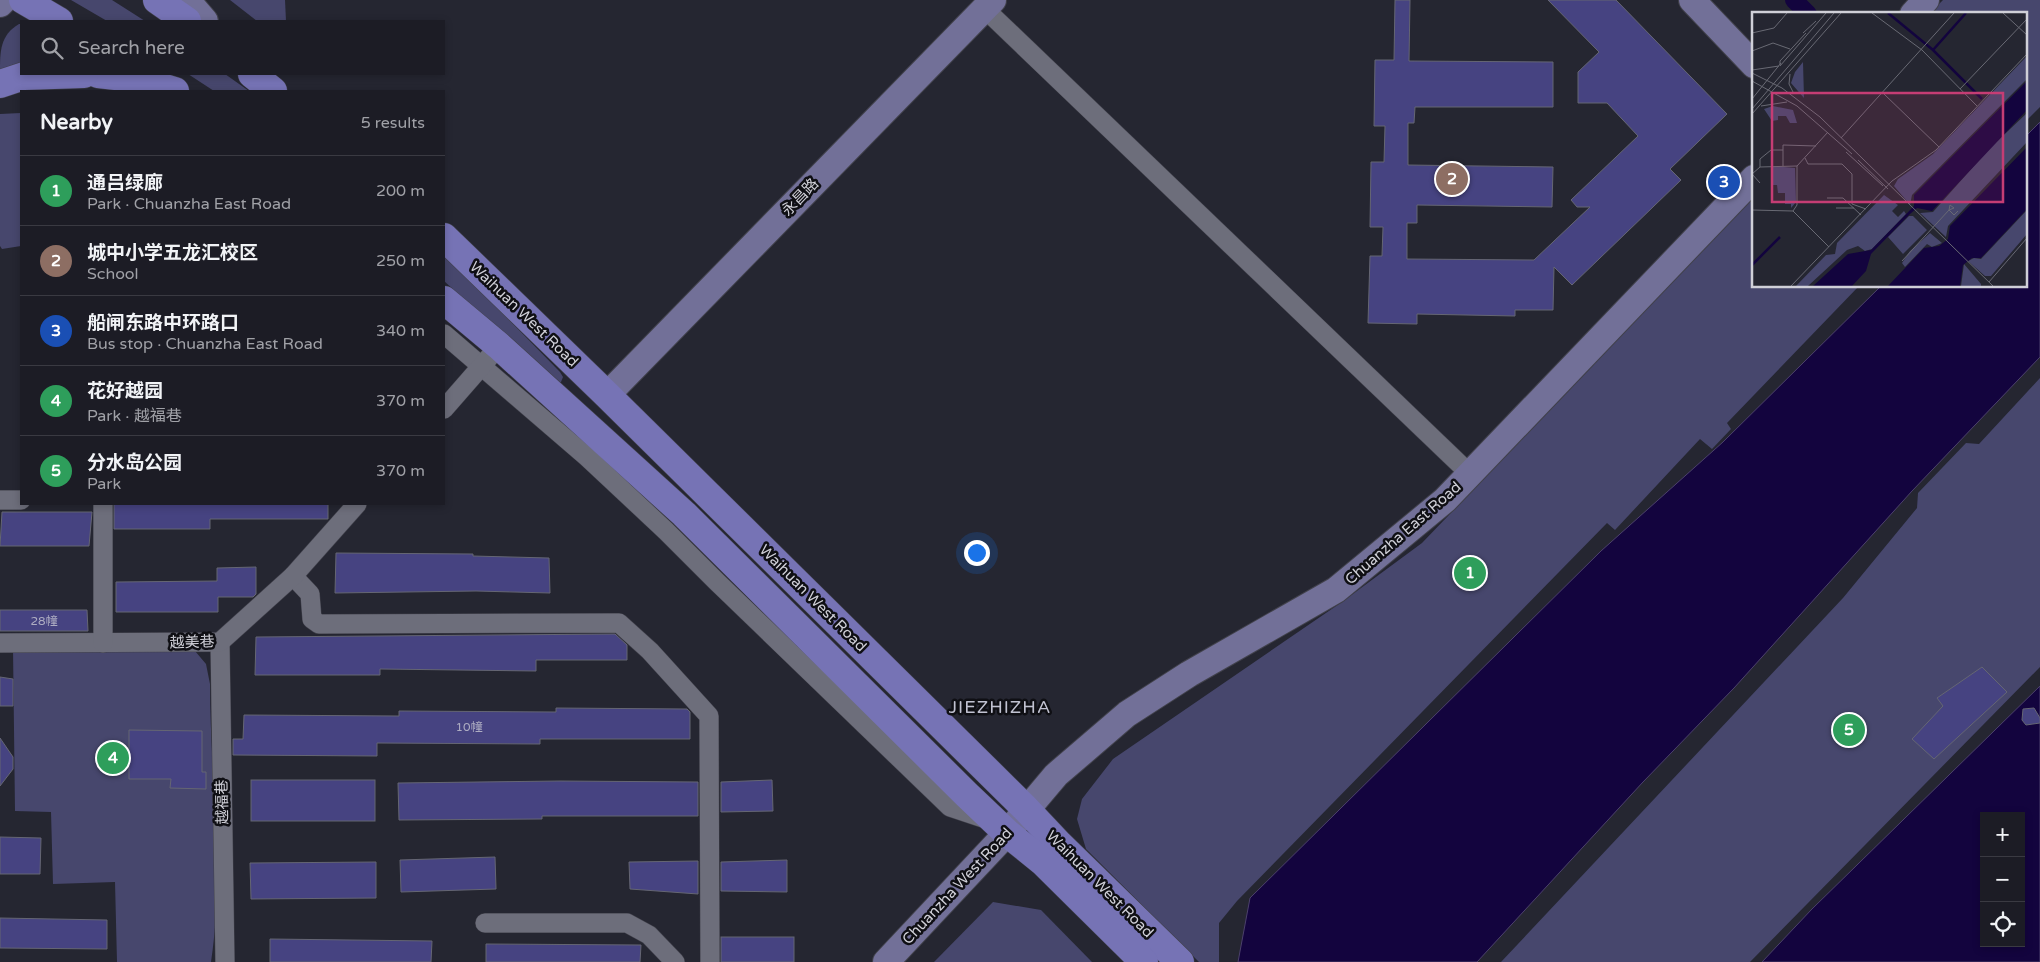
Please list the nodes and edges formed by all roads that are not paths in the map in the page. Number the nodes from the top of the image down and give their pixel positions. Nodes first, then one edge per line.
1 (4, 0) edge
2 (24, 0) edge
3 (156, 0) edge
4 (187, 0) edge
5 (1692, 0) edge
6 (1926, 0) edge
7 (0, 4) edge
8 (989, 4) edge
9 (1915, 12) edge
10 (57, 20) edge
11 (186, 20) edge
12 (204, 20) edge
13 (1752, 63) edge
14 (54, 75) edge
15 (106, 75) edge
16 (253, 75) edge
17 (139, 79) edge
18 (0, 84) edge
19 (173, 90) edge
20 (272, 90) edge
21 (1752, 180) edge
22 (445, 238) edge
23 (445, 301) edge
24 (445, 335) edge
25 (499, 346) junction
26 (481, 366) junction
27 (607, 394) junction
28 (445, 408) edge
29 (1470, 474) junction
30 (0, 500) edge
31 (20, 500) edge
32 (103, 505) edge
33 (356, 505) edge
34 (293, 576) junction
35 (220, 642) junction
36 (0, 643) edge
37 (103, 643) junction
38 (1026, 809) junction
39 (1003, 828) junction
40 (485, 923) dead end
41 (225, 962) edge
42 (675, 962) edge
43 (710, 962) edge
44 (886, 962) edge
45 (1144, 962) edge
46 (1180, 962) edge

1 - 7 street
2 - 10 main road
3 - 11 main road
4 - 12 street
5 - 13 street
6 - 9 street
8 - 27 street, 永昌路
8 - 29 street
14 - 18 main road
15 - 17 main road
16 - 20 main road
17 - 19 main road
21 - 29 street, Chuanzha East Road
22 - 27 main road, Waihuan West Road
23 - 25 main road, Waihuan West Road
24 - 26 street
25 - 26 street
25 - 39 main road, Waihuan West Road
26 - 28 street
26 - 39 street
27 - 38 main road, Waihuan West Road
29 - 38 street, Chuanzha East Road
30 - 31 street
32 - 37 street
33 - 34 street, 越美巷
34 - 35 street, 越美巷
34 - 43 street
35 - 37 street, 越美巷
35 - 41 street, 越福巷
36 - 37 street, 越美巷
38 - 39 street, Chuanzha West Road
38 - 46 main road, Waihuan West Road
39 - 44 street, Chuanzha West Road
39 - 45 main road, Waihuan West Road
40 - 42 street

